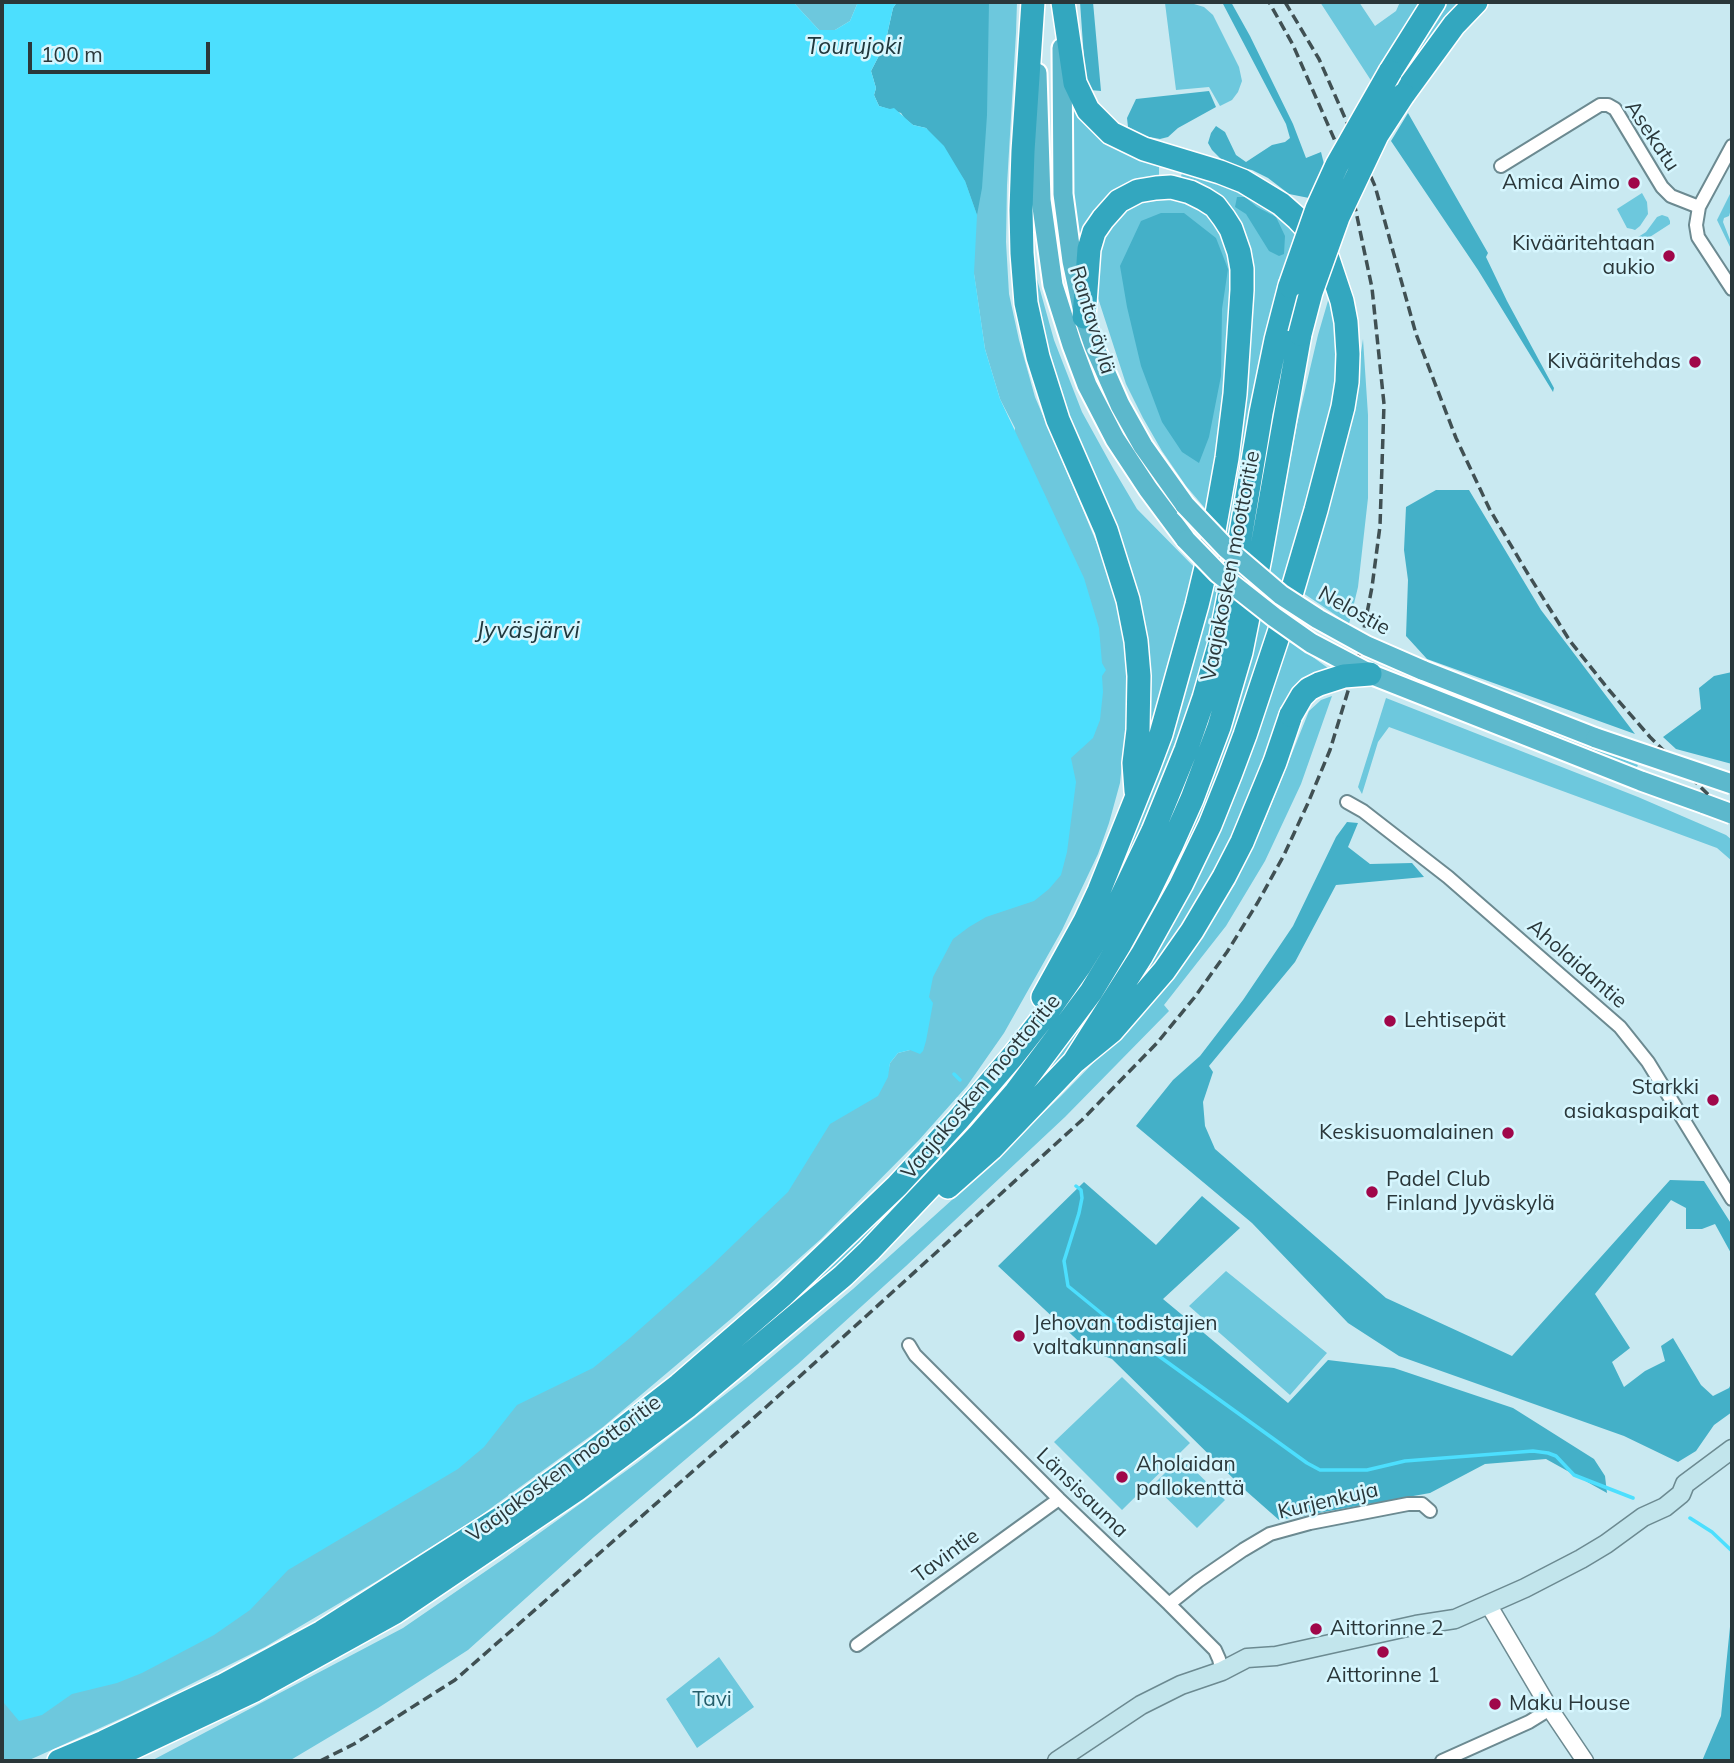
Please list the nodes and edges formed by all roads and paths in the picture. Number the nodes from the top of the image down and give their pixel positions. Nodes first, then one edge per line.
1 (1034, 2) edge
2 (1062, 2) edge
3 (1434, 2) edge
4 (1476, 2) edge
5 (1732, 146) edge
6 (1501, 166) dead end
7 (1699, 207) junction
8 (1732, 289) edge
9 (1084, 317) junction
10 (1370, 674) junction
11 (1732, 784) edge
12 (1137, 797) junction
13 (1347, 802) dead end
14 (1732, 814) edge
15 (1013, 1056) junction
16 (1074, 1062) junction
17 (1732, 1199) edge
18 (869, 1251) junction
19 (909, 1345) dead end
20 (1732, 1449) edge
21 (1059, 1499) junction
22 (1430, 1511) dead end
23 (1169, 1604) junction
24 (1488, 1604) junction
25 (857, 1645) dead end
26 (1222, 1671) junction
27 (1550, 1709) junction
28 (59, 1761) edge
29 (105, 1761) edge
30 (1057, 1761) edge
31 (1442, 1761) edge
32 (1586, 1761) edge

1 - 10 highway, Rantaväylä, bridge
1 - 12 highway
2 - 9 highway, Rantaväylä
2 - 16 highway
3 - 15 highway, Vaajakosken moottoritie, bridge
4 - 18 highway, Vaajakosken moottoritie, bridge
5 - 7 street
6 - 7 street, Asekatu
7 - 8 street
9 - 11 highway, Nelostie, bridge
9 - 12 highway
10 - 14 highway, bridge
10 - 16 highway, bridge
12 - 15 highway
13 - 17 street, Aholaidantie
15 - 28 highway, Vaajakosken moottoritie
16 - 18 highway
18 - 29 highway, Vaajakosken moottoritie
19 - 21 street, Länsisauma
20 - 24 main road
21 - 23 street, Länsisauma
21 - 25 street, Tavintie
22 - 23 street, Kurjenkuja
23 - 26 street, Länsisauma
24 - 26 main road
24 - 27 street
26 - 30 main road
27 - 31 street
27 - 32 street

